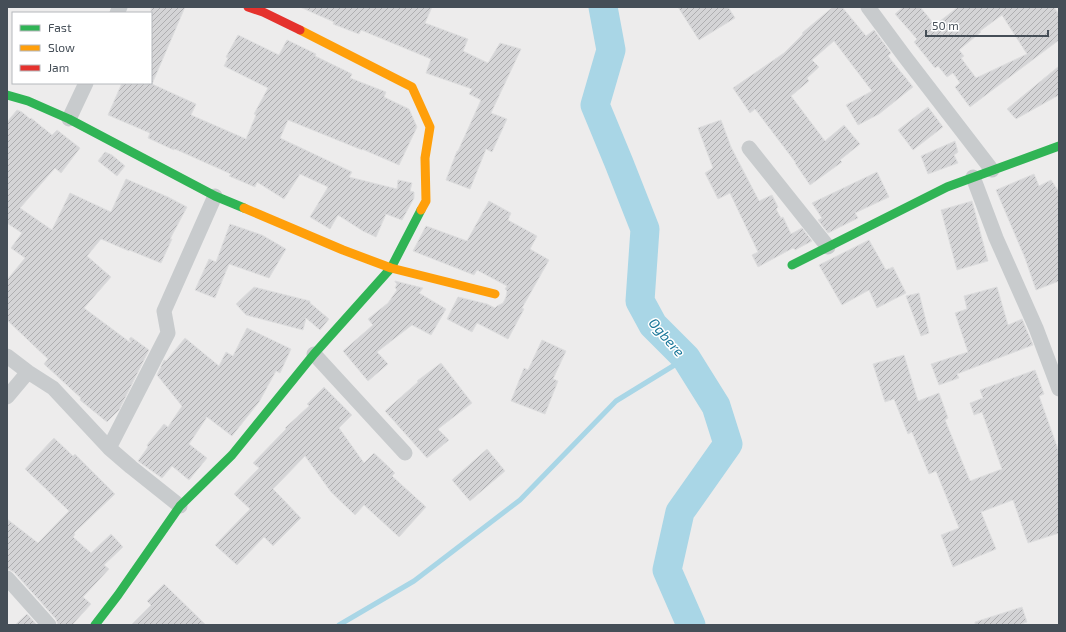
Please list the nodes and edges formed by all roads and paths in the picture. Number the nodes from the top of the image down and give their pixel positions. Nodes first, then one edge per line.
1 (248, 7) edge
2 (868, 7) edge
3 (264, 10) edge
4 (86, 84) edge
5 (8, 97) edge
6 (69, 119) junction
7 (1059, 146) edge
8 (749, 148) dead end
9 (992, 170) junction
10 (973, 177) junction
11 (215, 196) junction
12 (828, 247) junction
13 (792, 265) dead end
14 (391, 268) junction
15 (495, 294) dead end
16 (314, 354) junction
17 (7, 356) edge
18 (28, 372) junction
19 (1059, 389) edge
20 (7, 397) edge
21 (109, 448) junction
22 (405, 453) dead end
23 (180, 506) junction
24 (7, 578) edge
25 (49, 625) edge
26 (95, 625) edge

1 - 3 street
2 - 9 street
3 - 14 street
4 - 6 street
5 - 6 street
6 - 11 street
7 - 9 street
8 - 12 street
9 - 10 street
10 - 12 street
10 - 19 street
11 - 14 street
11 - 21 street
12 - 13 street
14 - 15 street
14 - 16 street
16 - 22 street
16 - 23 street
17 - 18 street
18 - 20 street
18 - 21 street
21 - 23 street
23 - 26 street
24 - 25 street

